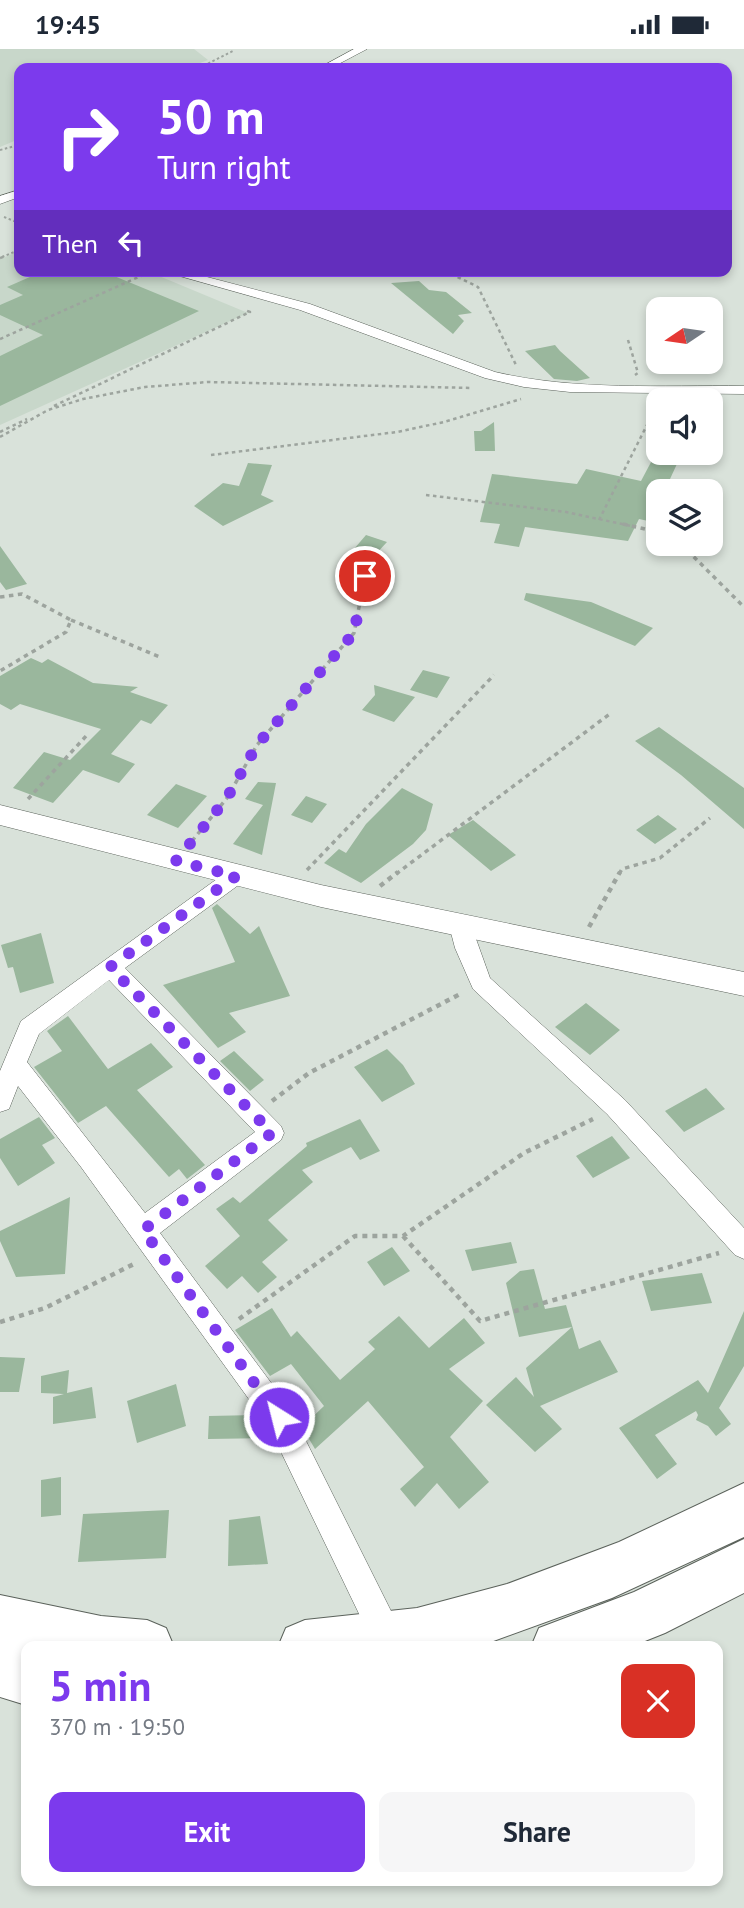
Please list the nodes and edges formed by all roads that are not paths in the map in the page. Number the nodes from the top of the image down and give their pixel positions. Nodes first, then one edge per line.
1 (362, 49) edge
2 (334, 63) edge
3 (177, 277) edge
4 (744, 390) edge
5 (5, 816) edge
6 (236, 876) junction
7 (460, 925) junction
8 (110, 967) junction
9 (744, 984) edge
10 (14, 1063) junction
11 (0, 1102) edge
12 (150, 1241) junction
13 (743, 1246) edge
14 (744, 1508) edge
15 (744, 1565) edge
16 (0, 1622) edge
17 (388, 1638) junction
18 (91, 1641) edge
19 (360, 1641) edge
20 (574, 1641) edge
21 (0, 1670) edge
22 (21, 1676) edge

1 - 2 street
3 - 4 street
5 - 6 street
6 - 7 street
6 - 8 street
7 - 9 street
7 - 13 street
8 - 10 street
8 - 12 street
10 - 11 street
10 - 12 street
12 - 17 street
14 - 17 highway
15 - 20 highway
16 - 18 highway
17 - 19 highway
21 - 22 highway

